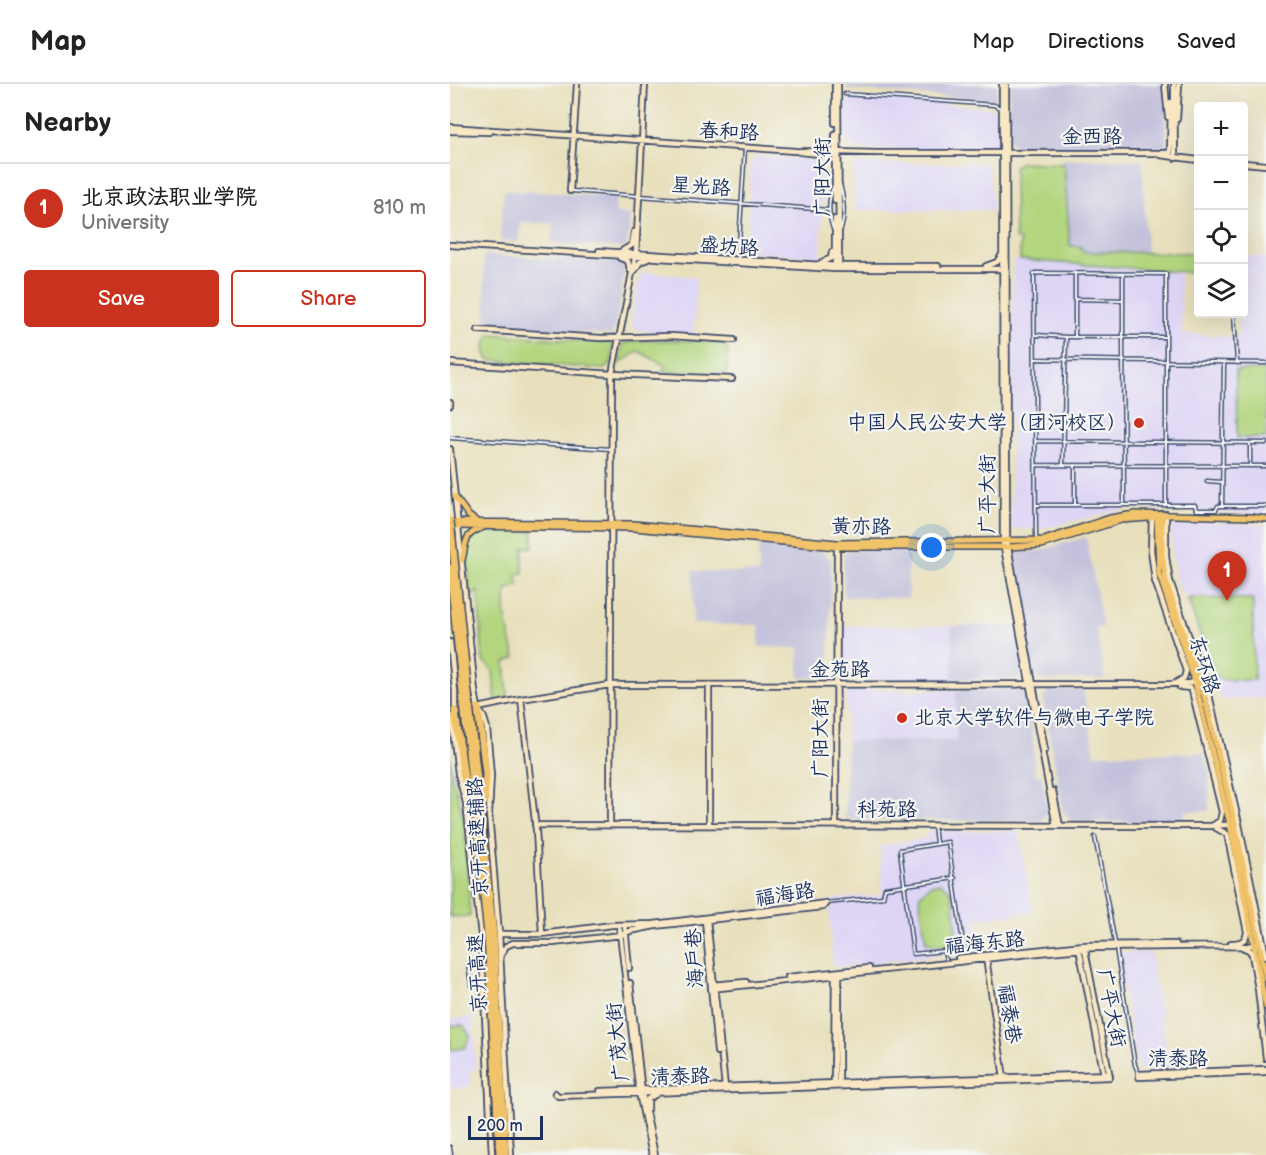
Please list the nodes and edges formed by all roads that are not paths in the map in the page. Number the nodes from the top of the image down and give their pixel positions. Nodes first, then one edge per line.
1 (577, 84) edge
2 (645, 84) edge
3 (837, 84) edge
4 (1004, 84) edge
5 (1165, 84) edge
6 (1173, 84) edge
7 (1179, 84) edge
8 (1173, 92) junction
9 (845, 94) dead end
10 (1002, 98) junction
11 (994, 105) junction
12 (1002, 110) junction
13 (1170, 126) junction
14 (450, 129) edge
15 (574, 137) junction
16 (1175, 137) junction
17 (641, 141) junction
18 (745, 148) junction
19 (837, 153) junction
20 (1004, 154) junction
21 (1172, 156) junction
22 (1194, 159) edge
23 (1248, 163) edge
24 (1266, 165) edge
25 (837, 180) junction
26 (570, 191) joint
27 (638, 196) junction
28 (742, 204) junction
29 (830, 210) junction
30 (637, 227) junction
31 (837, 234) junction
32 (637, 235) junction
33 (835, 242) junction
34 (450, 243) edge
35 (1003, 247) junction
36 (839, 248) junction
37 (615, 252) junction
38 (606, 255) junction
39 (635, 255) junction
40 (662, 255) junction
41 (654, 258) junction
42 (738, 261) junction
43 (817, 264) junction
44 (863, 266) junction
45 (986, 266) junction
46 (837, 267) junction
47 (1005, 267) junction
48 (977, 269) junction
49 (1075, 273) junction
50 (1123, 273) junction
51 (630, 280) junction
52 (1003, 286) junction
53 (1075, 299) junction
54 (1123, 300) junction
55 (1234, 318) edge
56 (478, 330) dead end
57 (1036, 335) junction
58 (1066, 337) junction
59 (1076, 337) junction
60 (1123, 337) junction
61 (1166, 337) junction
62 (618, 338) junction
63 (734, 340) dead end
64 (1036, 359) junction
65 (1064, 359) junction
66 (1124, 360) junction
67 (1166, 361) junction
68 (450, 363) edge
69 (1224, 363) junction
70 (1237, 363) junction
71 (1266, 363) edge
72 (612, 374) junction
73 (732, 379) dead end
74 (450, 438) edge
75 (1036, 441) junction
76 (1064, 442) junction
77 (1123, 442) junction
78 (1166, 442) junction
79 (1222, 442) junction
80 (1250, 442) junction
81 (1266, 443) edge
82 (611, 448) junction
83 (450, 449) edge
84 (1036, 465) junction
85 (1064, 465) junction
86 (1075, 465) junction
87 (1124, 466) junction
88 (1166, 466) junction
89 (1222, 466) junction
90 (1250, 466) junction
91 (1266, 466) edge
92 (1207, 481) dead end
93 (1222, 482) junction
94 (455, 497) junction
95 (1075, 504) junction
96 (1124, 504) junction
97 (1035, 505) junction
98 (1166, 505) junction
99 (1222, 506) junction
100 (1260, 506) junction
101 (1266, 506) edge
102 (450, 514) edge
103 (457, 514) junction
104 (1159, 515) junction
105 (1263, 519) edge
106 (478, 522) junction
107 (453, 523) edge
108 (612, 525) junction
109 (487, 526) junction
110 (460, 534) junction
111 (451, 536) edge
112 (1036, 540) junction
113 (1005, 544) junction
114 (837, 545) junction
115 (1157, 549) junction
116 (462, 560) junction
117 (1152, 565) junction
118 (450, 568) edge
119 (1167, 586) junction
120 (1175, 596) junction
121 (1163, 605) junction
122 (1173, 617) junction
123 (1176, 627) junction
124 (1188, 634) junction
125 (450, 642) edge
126 (1176, 644) junction
127 (1190, 652) junction
128 (1200, 681) junction
129 (1031, 684) junction
130 (1172, 684) junction
131 (709, 685) junction
132 (836, 685) junction
133 (610, 686) junction
134 (1192, 691) junction
135 (522, 699) junction
136 (1200, 701) junction
137 (478, 708) junction
138 (452, 711) edge
139 (1217, 730) junction
140 (1216, 743) junction
141 (1219, 757) junction
142 (1211, 769) junction
143 (1226, 771) junction
144 (1219, 780) junction
145 (1221, 788) junction
146 (1220, 801) junction
147 (479, 816) junction
148 (1235, 824) junction
149 (535, 825) junction
150 (610, 825) junction
151 (709, 825) junction
152 (836, 825) junction
153 (934, 825) junction
154 (1058, 826) junction
155 (1210, 826) junction
156 (1227, 834) junction
157 (1095, 837) dead end
158 (1234, 842) junction
159 (936, 844) junction
160 (955, 878) junction
161 (904, 885) junction
162 (1245, 899) junction
163 (826, 903) joint
164 (1244, 916) junction
165 (706, 920) junction
166 (622, 926) junction
167 (499, 934) junction
168 (542, 934) junction
169 (623, 934) junction
170 (1259, 943) junction
171 (1227, 945) junction
172 (1115, 946) junction
173 (1081, 947) junction
174 (1249, 950) junction
175 (944, 951) junction
176 (1266, 956) edge
177 (500, 957) junction
178 (986, 957) junction
179 (946, 959) junction
180 (468, 963) dead end
181 (1258, 964) junction
182 (837, 973) junction
183 (1266, 979) edge
184 (483, 984) junction
185 (713, 987) junction
186 (1266, 1009) edge
187 (1263, 1025) junction
188 (1266, 1060) edge
189 (638, 1070) junction
190 (1254, 1071) junction
191 (1266, 1073) edge
192 (1139, 1074) joint
193 (1107, 1076) junction
194 (1004, 1078) junction
195 (837, 1084) junction
196 (723, 1088) junction
197 (621, 1090) junction
198 (640, 1091) junction
199 (662, 1091) junction
200 (615, 1094) junction
201 (642, 1110) junction
202 (648, 1120) junction
203 (450, 1147) edge
204 (451, 1155) edge
205 (492, 1155) edge
206 (500, 1155) edge
207 (506, 1155) edge
208 (511, 1155) edge
209 (653, 1155) edge

1 - 15 street
2 - 17 street
3 - 19 street, 广阳大街
4 - 10 street, 广平大街
4 - 20 street, 广平大街
5 - 13 street
6 - 8 street
7 - 16 street
8 - 13 street
8 - 16 street
9 - 11 street
10 - 11 street
10 - 12 street, 广平大街
11 - 12 street
12 - 20 street, 广平大街
13 - 21 street
14 - 15 street, 春和路
15 - 17 street, 春和路
15 - 26 street
16 - 21 street
17 - 18 street, 春和路
17 - 27 street
18 - 19 street, 春和路
18 - 28 street
19 - 20 street, 春和路
19 - 25 street, 广阳大街
20 - 21 street, 金西路
20 - 35 street, 广平大街
20 - 47 street, 广平大街
21 - 22 street, 金西路
23 - 24 street
25 - 29 street
25 - 31 street, 广阳大街
26 - 27 street, 星光路
27 - 28 street, 星光路
27 - 30 street
28 - 29 street, 星光路
28 - 42 street
29 - 31 street
30 - 32 street
30 - 37 street
31 - 33 street, 广阳大街
31 - 36 street, 广阳大街
32 - 39 street
32 - 40 street
33 - 43 street
33 - 46 street, 广阳大街
34 - 37 street, 盛坊路
34 - 38 street, 盛坊路
35 - 45 street
35 - 47 street, 广平大街
36 - 44 street
36 - 46 street, 广阳大街
37 - 39 street, 盛坊路
38 - 39 street, 盛坊路
38 - 51 street
39 - 40 street, 盛坊路
39 - 41 street, 盛坊路
39 - 51 street
40 - 42 street, 盛坊路
41 - 42 street, 盛坊路
41 - 51 street
42 - 43 street, 盛坊路
42 - 46 street, 盛坊路
43 - 46 street, 盛坊路
44 - 45 street, 盛坊路
44 - 46 street, 盛坊路
45 - 47 street, 盛坊路
46 - 48 street, 盛坊路
47 - 48 street, 盛坊路
47 - 52 street, 广平大街
47 - 113 street, 广平大街
48 - 52 street
49 - 50 street
49 - 53 street
49 - 57 street
50 - 54 street
50 - 61 street
51 - 62 street
52 - 113 street, 广平大街
53 - 54 street
53 - 59 street
54 - 60 street
55 - 70 street
56 - 62 street
57 - 58 street
57 - 64 street
58 - 59 street
58 - 65 street
59 - 60 street
60 - 61 street
60 - 66 street
61 - 67 street
62 - 63 street
62 - 72 street
64 - 65 street
64 - 75 street
65 - 66 street
65 - 76 street
66 - 67 street
66 - 77 street
67 - 69 street
67 - 78 street
68 - 72 street
69 - 70 street
69 - 79 street
70 - 71 street
72 - 73 street
72 - 82 street
74 - 82 street
75 - 76 street
75 - 84 street
76 - 77 street
76 - 85 street
77 - 78 street
77 - 87 street
78 - 79 street
78 - 88 street
79 - 80 street
79 - 89 street
80 - 81 street
80 - 90 street
82 - 108 street
83 - 94 street, 京开高速辅路
84 - 85 street
84 - 97 street
85 - 86 street
86 - 87 street
86 - 95 street
87 - 88 street
87 - 96 street
88 - 89 street
88 - 98 street
89 - 90 street
89 - 93 street
90 - 91 street
92 - 93 street
93 - 99 street
94 - 103 street, 京开高速辅路
94 - 106 main road
95 - 96 street
95 - 97 street
96 - 98 street
97 - 112 street
98 - 99 street
99 - 100 street
100 - 101 street
100 - 105 street
102 - 103 street
103 - 107 street, 京开高速辅路
104 - 105 main road, 黄亦路
104 - 112 main road, 黄亦路
104 - 113 main road, 黄亦路
104 - 115 main road, 东环路
104 - 117 street
104 - 119 main road, 东环路
104 - 120 street
106 - 107 main road, 黄亦路
106 - 108 main road, 黄亦路
107 - 109 main road, 黄亦路
107 - 110 street, 京开高速辅路
107 - 111 highway, 京开高速, bridge
108 - 109 main road, 黄亦路
108 - 114 main road, 黄亦路
108 - 133 street
109 - 116 main road
110 - 111 street
110 - 116 street, 京开高速辅路
111 - 147 highway, 京开高速
112 - 113 main road, 黄亦路
113 - 114 main road, 黄亦路
113 - 129 street, 广平大街
114 - 132 street, 广阳大街
115 - 117 street
115 - 122 main road, 东环路
116 - 137 street, 京开高速辅路
117 - 121 street
118 - 147 highway, 京开高速
119 - 120 street
119 - 127 main road, 东环路
120 - 124 street
121 - 122 street
121 - 126 street
122 - 123 main road, 东环路
123 - 126 street
123 - 128 main road, 东环路
124 - 127 street
124 - 128 street
125 - 138 street, 京开高速辅路
126 - 130 street
127 - 128 main road, 东环路
128 - 130 street, 金苑路
128 - 136 main road, 东环路
128 - 139 street
128 - 140 main road, 东环路
129 - 130 street, 金苑路
129 - 132 street, 金苑路
129 - 154 street, 广平大街
130 - 134 street
131 - 132 street, 金苑路
131 - 133 street, 金苑路
131 - 151 street
132 - 152 street, 广阳大街
133 - 135 street, 金苑路
133 - 150 street
134 - 136 street
134 - 142 street
135 - 137 street, 金苑路
135 - 149 street
136 - 144 main road, 东环路
137 - 147 highway
137 - 167 street, 京开高速辅路
138 - 147 highway
138 - 184 street, 京开高速辅路
139 - 140 street
139 - 143 street
140 - 141 main road, 东环路
141 - 143 street
141 - 148 main road, 东环路
142 - 144 street
142 - 146 street
143 - 148 street
144 - 145 main road, 东环路
145 - 146 street
145 - 148 main road, 东环路
146 - 155 street
147 - 206 highway, 京开高速
147 - 207 highway, 京开高速
148 - 155 street, 科苑路
148 - 158 main road
148 - 170 main road
149 - 150 street, 科苑路
149 - 168 street
150 - 151 street, 科苑路
151 - 152 street, 科苑路
152 - 153 street, 科苑路
153 - 154 street, 科苑路
153 - 159 street
154 - 155 street, 科苑路
155 - 156 street
156 - 158 street
156 - 164 street
157 - 172 street
158 - 162 main road
159 - 160 street
159 - 161 street
160 - 161 street
160 - 175 street
161 - 163 street
161 - 175 street
162 - 164 street
162 - 170 main road
163 - 165 street, 福海路
164 - 171 street
165 - 166 street, 福海路
165 - 169 street, 福海路
165 - 185 street, 海户巷
166 - 168 street, 福海路
166 - 169 street, 广茂大街
167 - 168 street, 福海路
167 - 177 street, 京开高速辅路
169 - 177 street, 福海路
169 - 189 street, 广茂大街
170 - 171 street, 福海东路
170 - 176 street
170 - 181 main road
170 - 183 main road
171 - 172 street, 福海东路
171 - 174 street
172 - 173 street, 福海东路
172 - 192 street
173 - 178 street, 福海东路
173 - 193 street, 广平大街
174 - 181 street
174 - 187 street
175 - 179 street
177 - 208 street, 京开高速辅路
178 - 179 street, 福海东路
178 - 182 street, 福海东路
178 - 194 street, 福泰巷
179 - 182 street, 福海东路
180 - 184 street
181 - 186 main road
182 - 185 street, 福海东路
182 - 195 street
184 - 205 street, 京开高速辅路
185 - 196 street, 海户巷
186 - 187 street
187 - 188 street
188 - 190 street
189 - 197 street
189 - 198 street, 广茂大街
189 - 199 street
190 - 191 street, 清泰路
190 - 192 street, 清泰路
193 - 194 street, 清泰路
193 - 195 street, 清泰路
194 - 195 street, 清泰路
195 - 196 street, 清泰路
196 - 199 street, 清泰路
197 - 198 street, 清泰路
197 - 200 street, 清泰路
198 - 199 street, 清泰路
198 - 200 street, 清泰路
198 - 201 street, 广茂大街
198 - 202 street, 广茂大街
199 - 202 street
200 - 201 street
201 - 209 street, 广茂大街
202 - 209 street, 广茂大街
203 - 204 street

